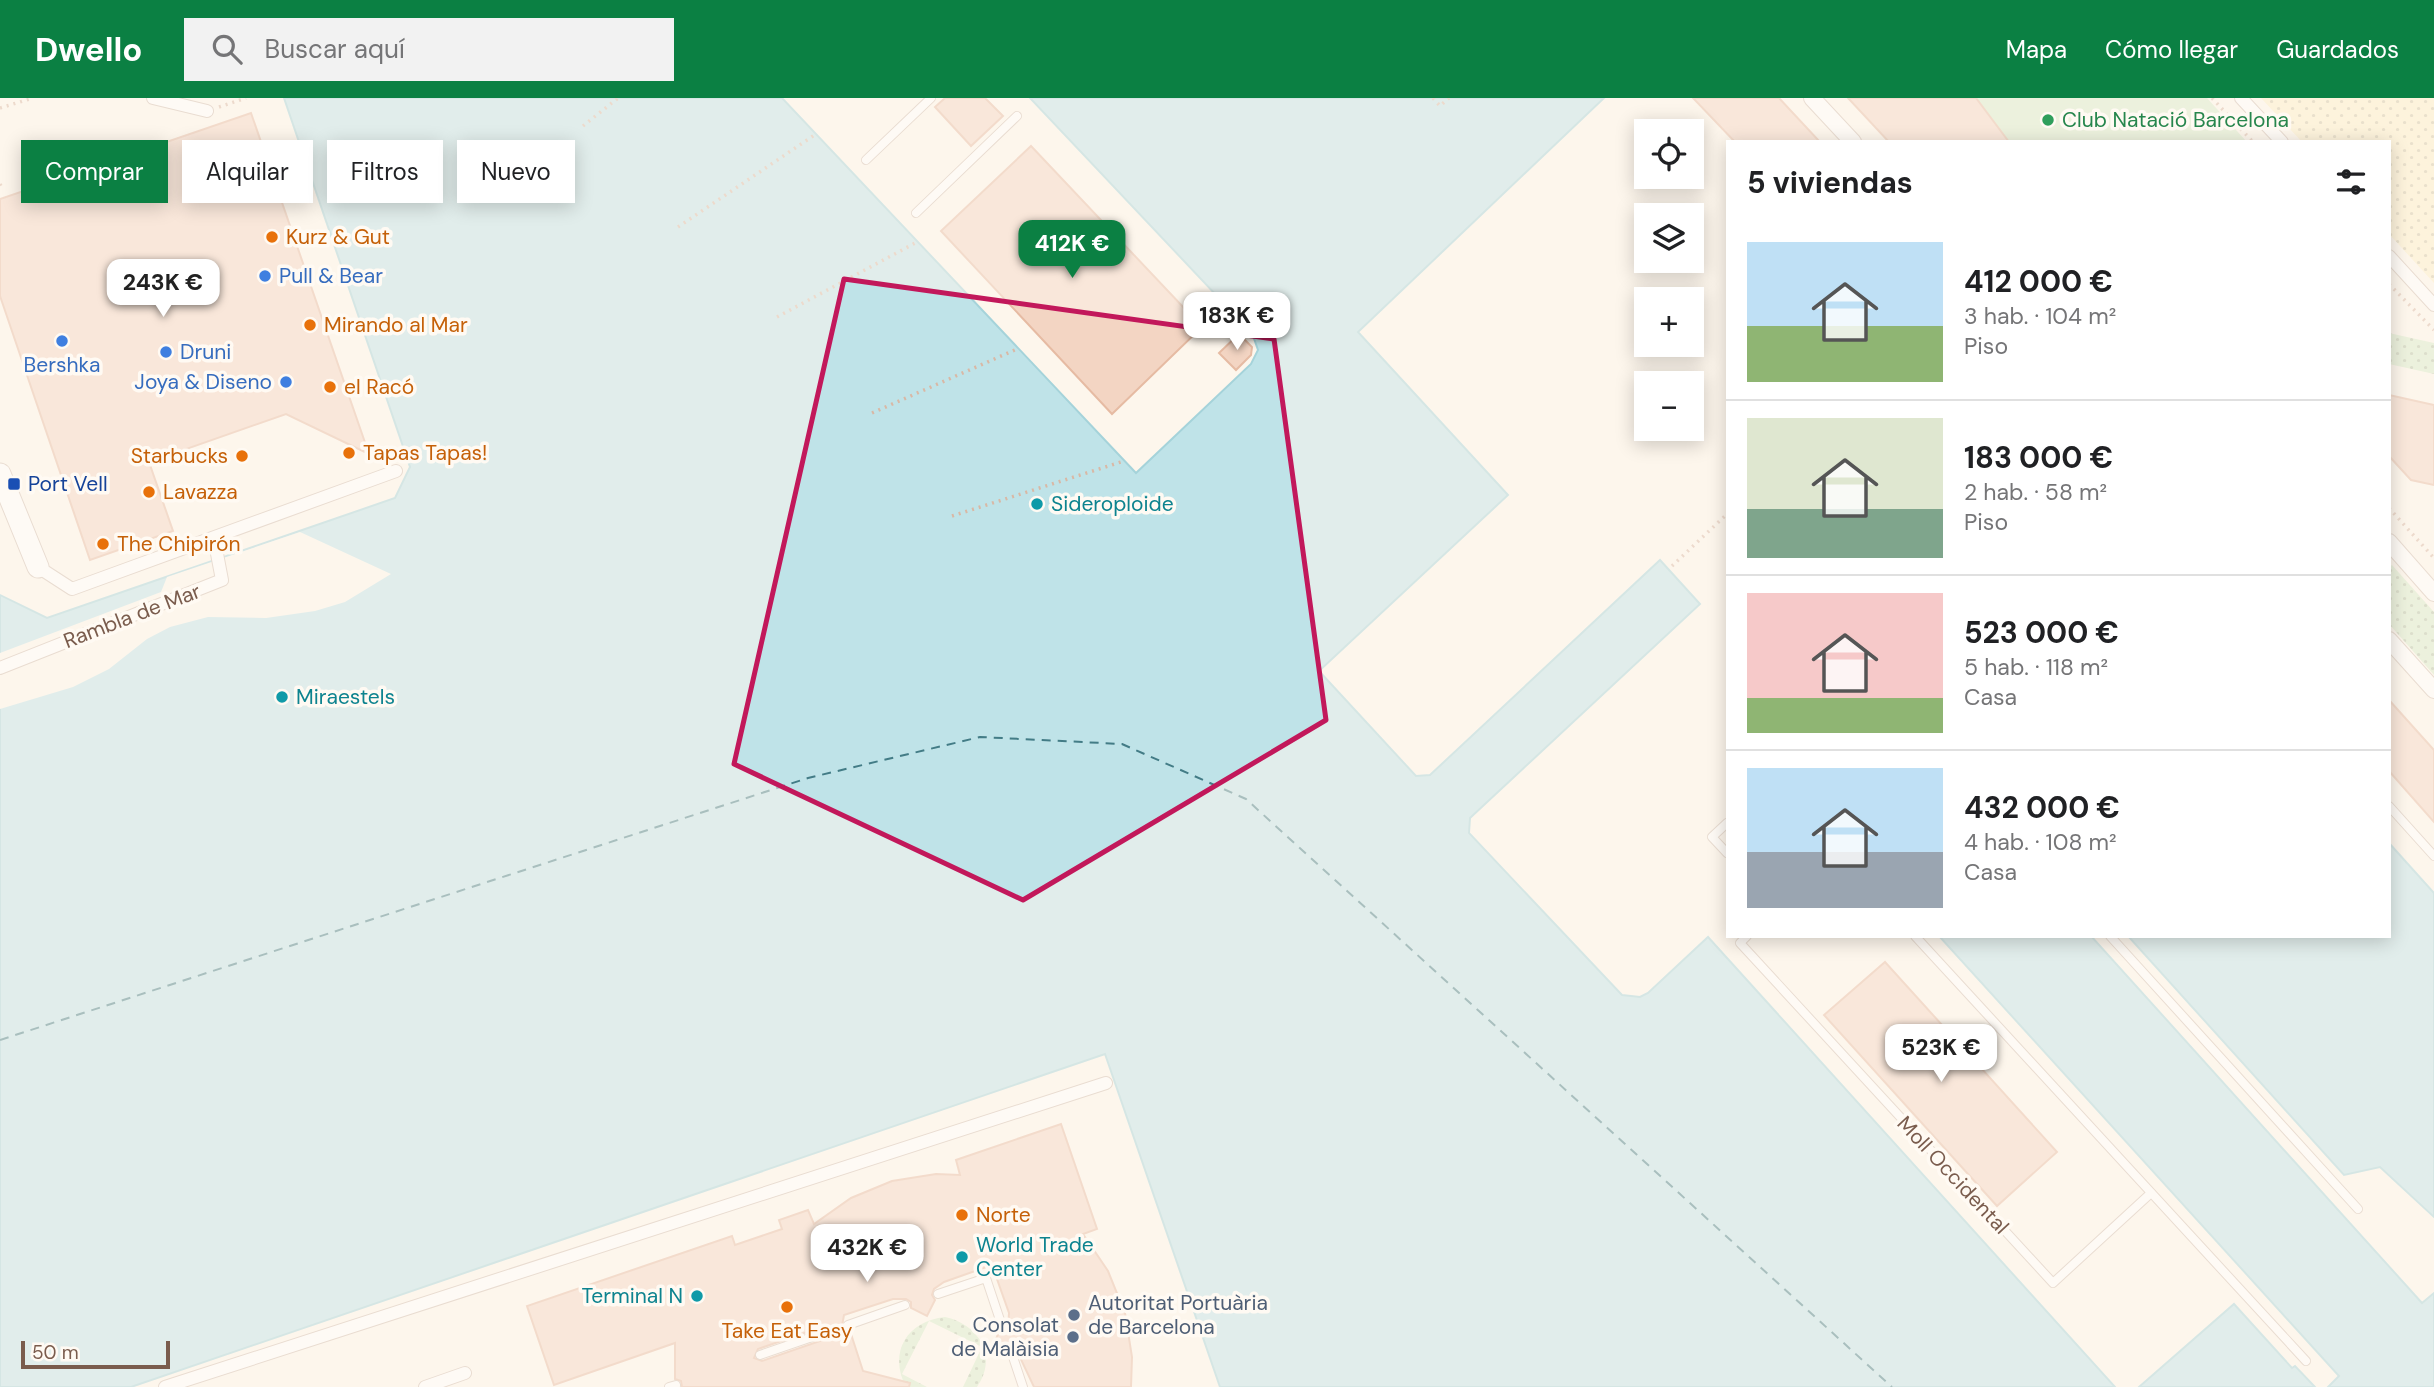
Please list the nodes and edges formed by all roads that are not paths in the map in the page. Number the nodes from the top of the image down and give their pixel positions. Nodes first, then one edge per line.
1 (153, 98) edge
2 (931, 98) edge
3 (1812, 98) edge
4 (2241, 98) edge
5 (207, 111) road end
6 (1017, 116) dead end
7 (1851, 140) edge
8 (2280, 140) edge
9 (866, 160) dead end
10 (916, 213) dead end
11 (2391, 258) edge
12 (2434, 305) edge
13 (396, 471) dead end
14 (0, 474) edge
15 (214, 538) junction
16 (2391, 544) edge
17 (37, 567) joint
18 (2434, 593) edge
19 (2391, 642) edge
20 (0, 668) edge
21 (2434, 690) edge
22 (2391, 808) edge
23 (1726, 824) edge
24 (1726, 852) edge
25 (2434, 856) edge
26 (1917, 938) edge
27 (2112, 938) edge
28 (1743, 939) edge
29 (1106, 1083) dead end
30 (2151, 1193) junction
31 (2358, 1209) dead end
32 (938, 1294) dead end
33 (905, 1305) dead end
34 (848, 1325) dead end
35 (1002, 1326) dead end
36 (818, 1335) dead end
37 (760, 1355) dead end
38 (1013, 1357) dead end
39 (2306, 1361) dead end
40 (464, 1373) dead end
41 (165, 1387) edge
42 (425, 1387) edge
43 (1023, 1387) edge

1 - 5 street
2 - 9 lane
3 - 7 street
4 - 8 street
6 - 10 lane
11 - 12 street
13 - 15 street
14 - 17 street
15 - 17 street
15 - 20 street, Rambla de Mar
16 - 18 street
19 - 21 street
22 - 25 lane
23 - 24 lane
26 - 30 lane
27 - 31 lane
28 - 30 lane, Moll Occidental
29 - 41 street
30 - 39 lane
32 - 35 lane
33 - 34 lane
36 - 37 lane
38 - 43 lane
40 - 42 street

